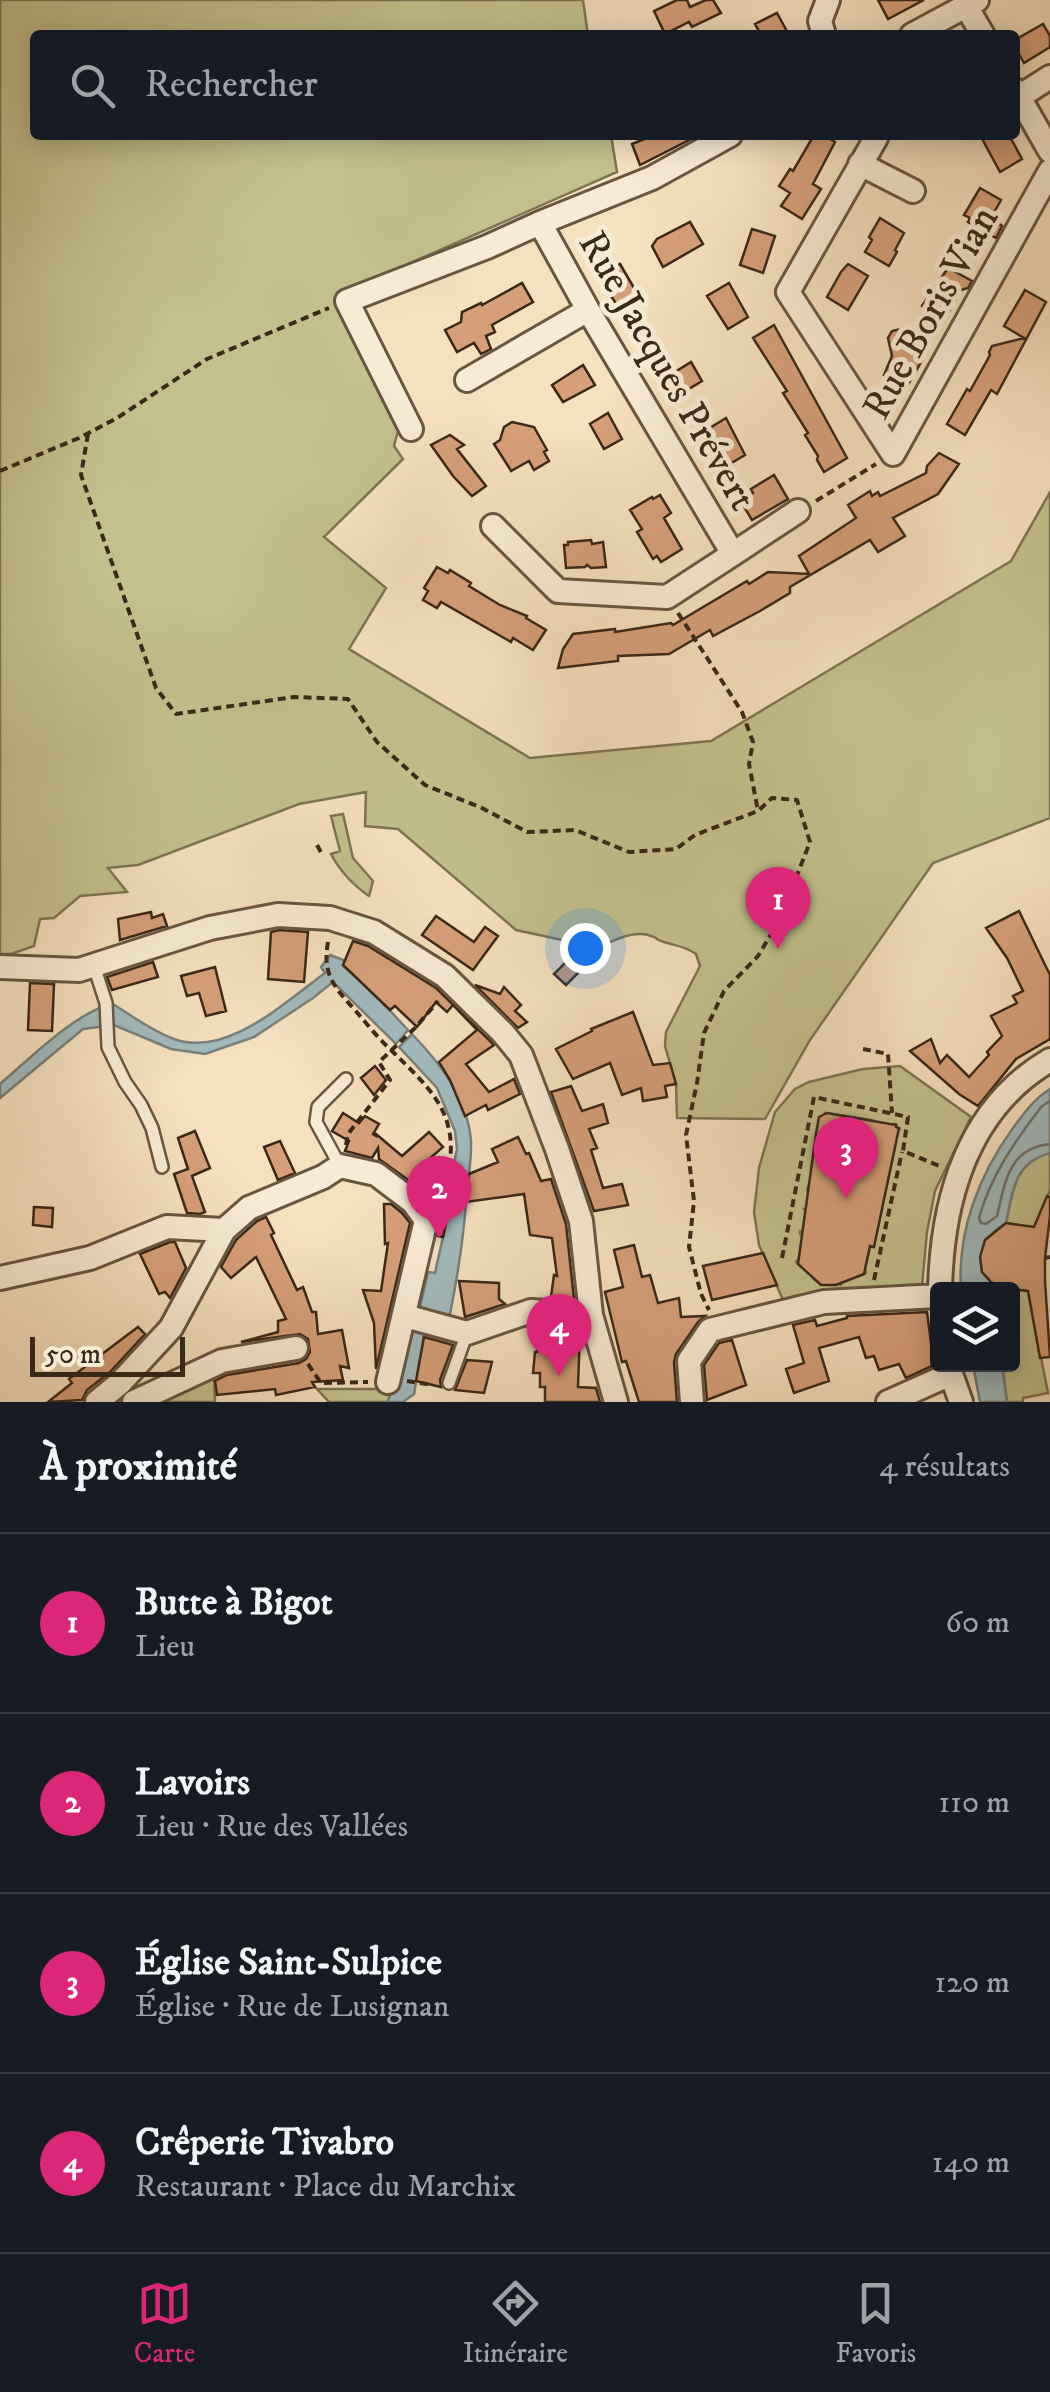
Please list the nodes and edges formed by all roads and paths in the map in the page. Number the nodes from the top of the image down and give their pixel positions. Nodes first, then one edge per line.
1 (828, 0) edge
2 (972, 3) edge
3 (823, 30) edge
4 (921, 30) edge
5 (981, 30) edge
6 (1050, 77) edge
7 (1020, 92) edge
8 (1020, 98) edge
9 (721, 140) edge
10 (875, 140) edge
11 (1050, 151) edge
12 (860, 164) junction
13 (1050, 172) edge
14 (913, 191) dead end
15 (540, 223) junction
16 (347, 301) junction
17 (588, 310) junction
18 (467, 380) dead end
19 (411, 429) dead end
20 (88, 434) junction
21 (893, 454) junction
22 (0, 470) edge
23 (798, 511) joint
24 (493, 526) dead end
25 (733, 554) junction
26 (666, 596) junction
27 (758, 811) junction
28 (317, 845) dead end
29 (323, 856) dead end
30 (324, 960) dead end
31 (94, 965) junction
32 (0, 967) edge
33 (451, 980) junction
34 (863, 1049) dead end
35 (390, 1050) junction
36 (1050, 1060) edge
37 (346, 1079) dead end
38 (892, 1114) junction
39 (903, 1151) junction
40 (162, 1166) dead end
41 (340, 1166) junction
42 (961, 1172) junction
43 (426, 1220) junction
44 (224, 1230) junction
45 (782, 1258) dead end
46 (0, 1278) edge
47 (940, 1282) edge
48 (930, 1294) edge
49 (874, 1299) junction
50 (591, 1309) junction
51 (409, 1317) junction
52 (718, 1328) junction
53 (460, 1331) junction
54 (296, 1348) joint
55 (944, 1372) edge
56 (951, 1372) edge
57 (393, 1380) junction
58 (450, 1383) dead end
59 (433, 1385) dead end
60 (96, 1402) edge
61 (134, 1402) edge
62 (616, 1402) edge
63 (692, 1402) edge
64 (888, 1402) edge
65 (961, 1402) edge

1 - 3 street
2 - 4 street
2 - 5 street
6 - 7 street
8 - 11 street
9 - 15 street
10 - 12 street, Rue Boris Vian
12 - 14 street, Rue Boris Vian
12 - 21 street, Rue Boris Vian
13 - 21 street, Rue Boris Vian
15 - 16 street
15 - 17 street, Rue Jacques Prévert
16 - 19 street
16 - 20 path
17 - 18 street
17 - 25 street, Rue Jacques Prévert
20 - 22 path
20 - 27 path
21 - 23 path
23 - 25 street, Rue Jacques Prévert
24 - 26 street
25 - 26 street, Rue Jacques Prévert
26 - 27 path
27 - 52 path
28 - 29 path
30 - 35 path
31 - 32 street
31 - 33 street
31 - 40 lane
33 - 35 path
33 - 50 street
34 - 38 path
35 - 41 path
35 - 43 path
36 - 42 street
37 - 41 lane
38 - 39 path
38 - 45 path
39 - 42 path
39 - 49 path
41 - 43 street
41 - 44 street
42 - 47 street
43 - 51 street
44 - 46 street
44 - 60 street
48 - 49 street
49 - 52 street
50 - 53 street
50 - 62 street
51 - 53 street
51 - 57 street
52 - 63 street
53 - 58 lane
54 - 57 path
54 - 61 street
55 - 64 street
56 - 65 street
57 - 59 path

